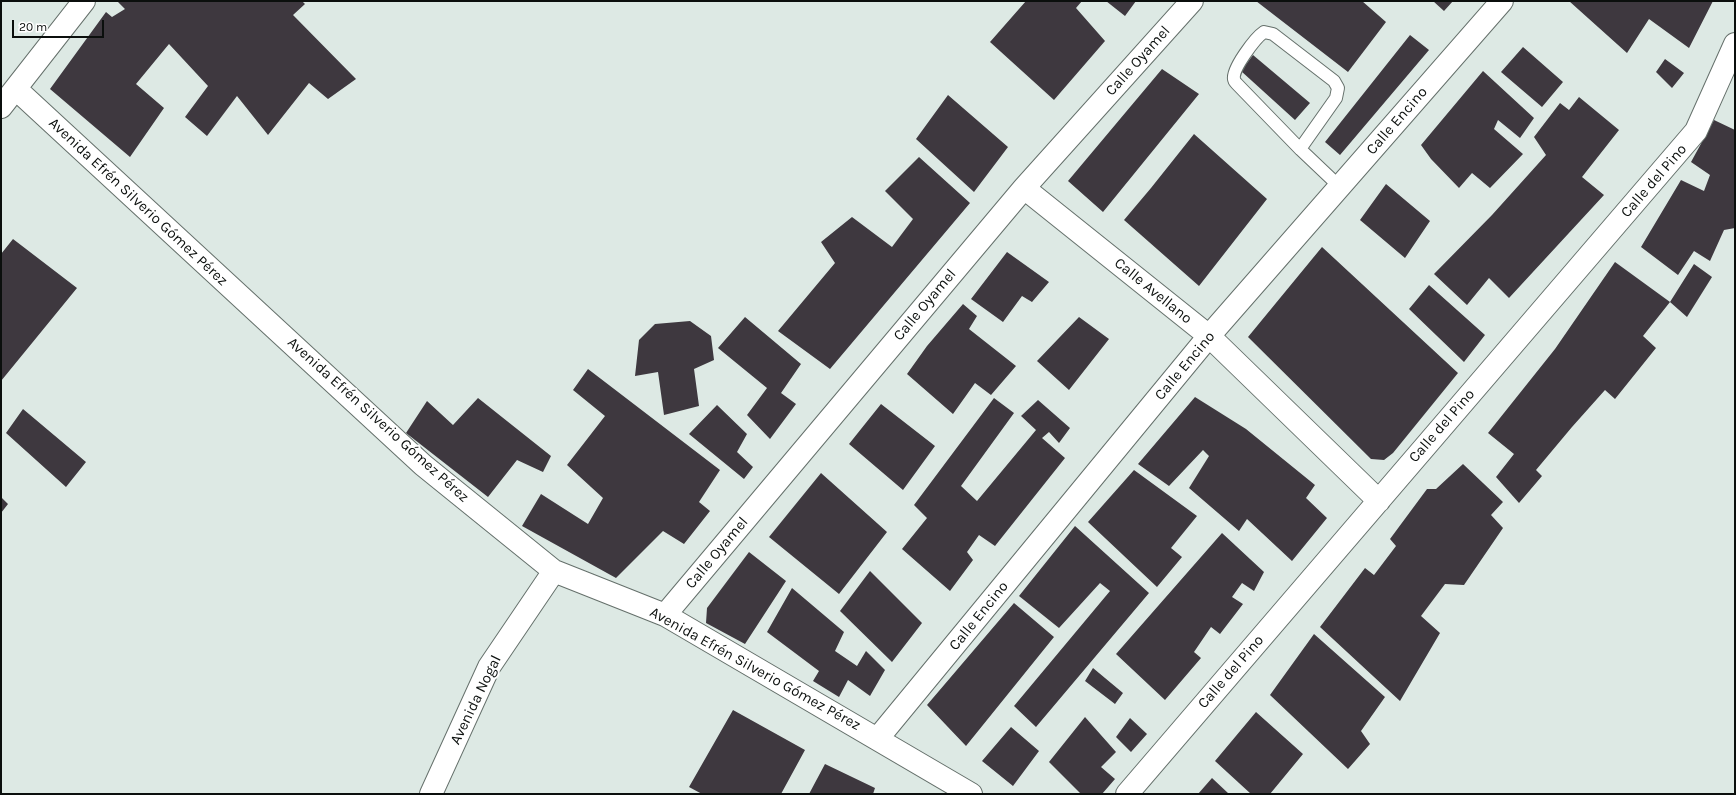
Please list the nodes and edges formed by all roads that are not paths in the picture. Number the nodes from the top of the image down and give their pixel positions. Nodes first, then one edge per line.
1 (84, 1) edge
2 (1192, 1) edge
3 (1502, 1) edge
4 (1735, 44) edge
5 (16, 90) junction
6 (1, 107) edge
7 (1300, 148) junction
8 (1340, 187) junction
9 (1024, 188) junction
10 (1209, 336) junction
11 (1379, 501) junction
12 (554, 570) junction
13 (665, 615) junction
14 (878, 738) junction
15 (431, 794) edge
16 (971, 794) edge
17 (1127, 794) edge

1 - 5 street
2 - 9 street, Calle Oyamel
3 - 8 street, Calle Encino
4 - 11 street, Calle del Pino
5 - 6 street
5 - 12 street, Avenida Efrén Silverio Gómez Pérez
7 - 7 lane
7 - 8 lane
8 - 10 street, Calle Encino
9 - 10 street, Calle Avellano
9 - 13 street, Calle Oyamel
10 - 11 street, Calle Avellano
10 - 14 street, Calle Encino
11 - 17 street, Calle del Pino
12 - 13 street, Avenida Efrén Silverio Gómez Pérez
12 - 15 street, Avenida Nogal
13 - 14 street, Avenida Efrén Silverio Gómez Pérez
14 - 16 street, Avenida Efrén Silverio Gómez Pérez

